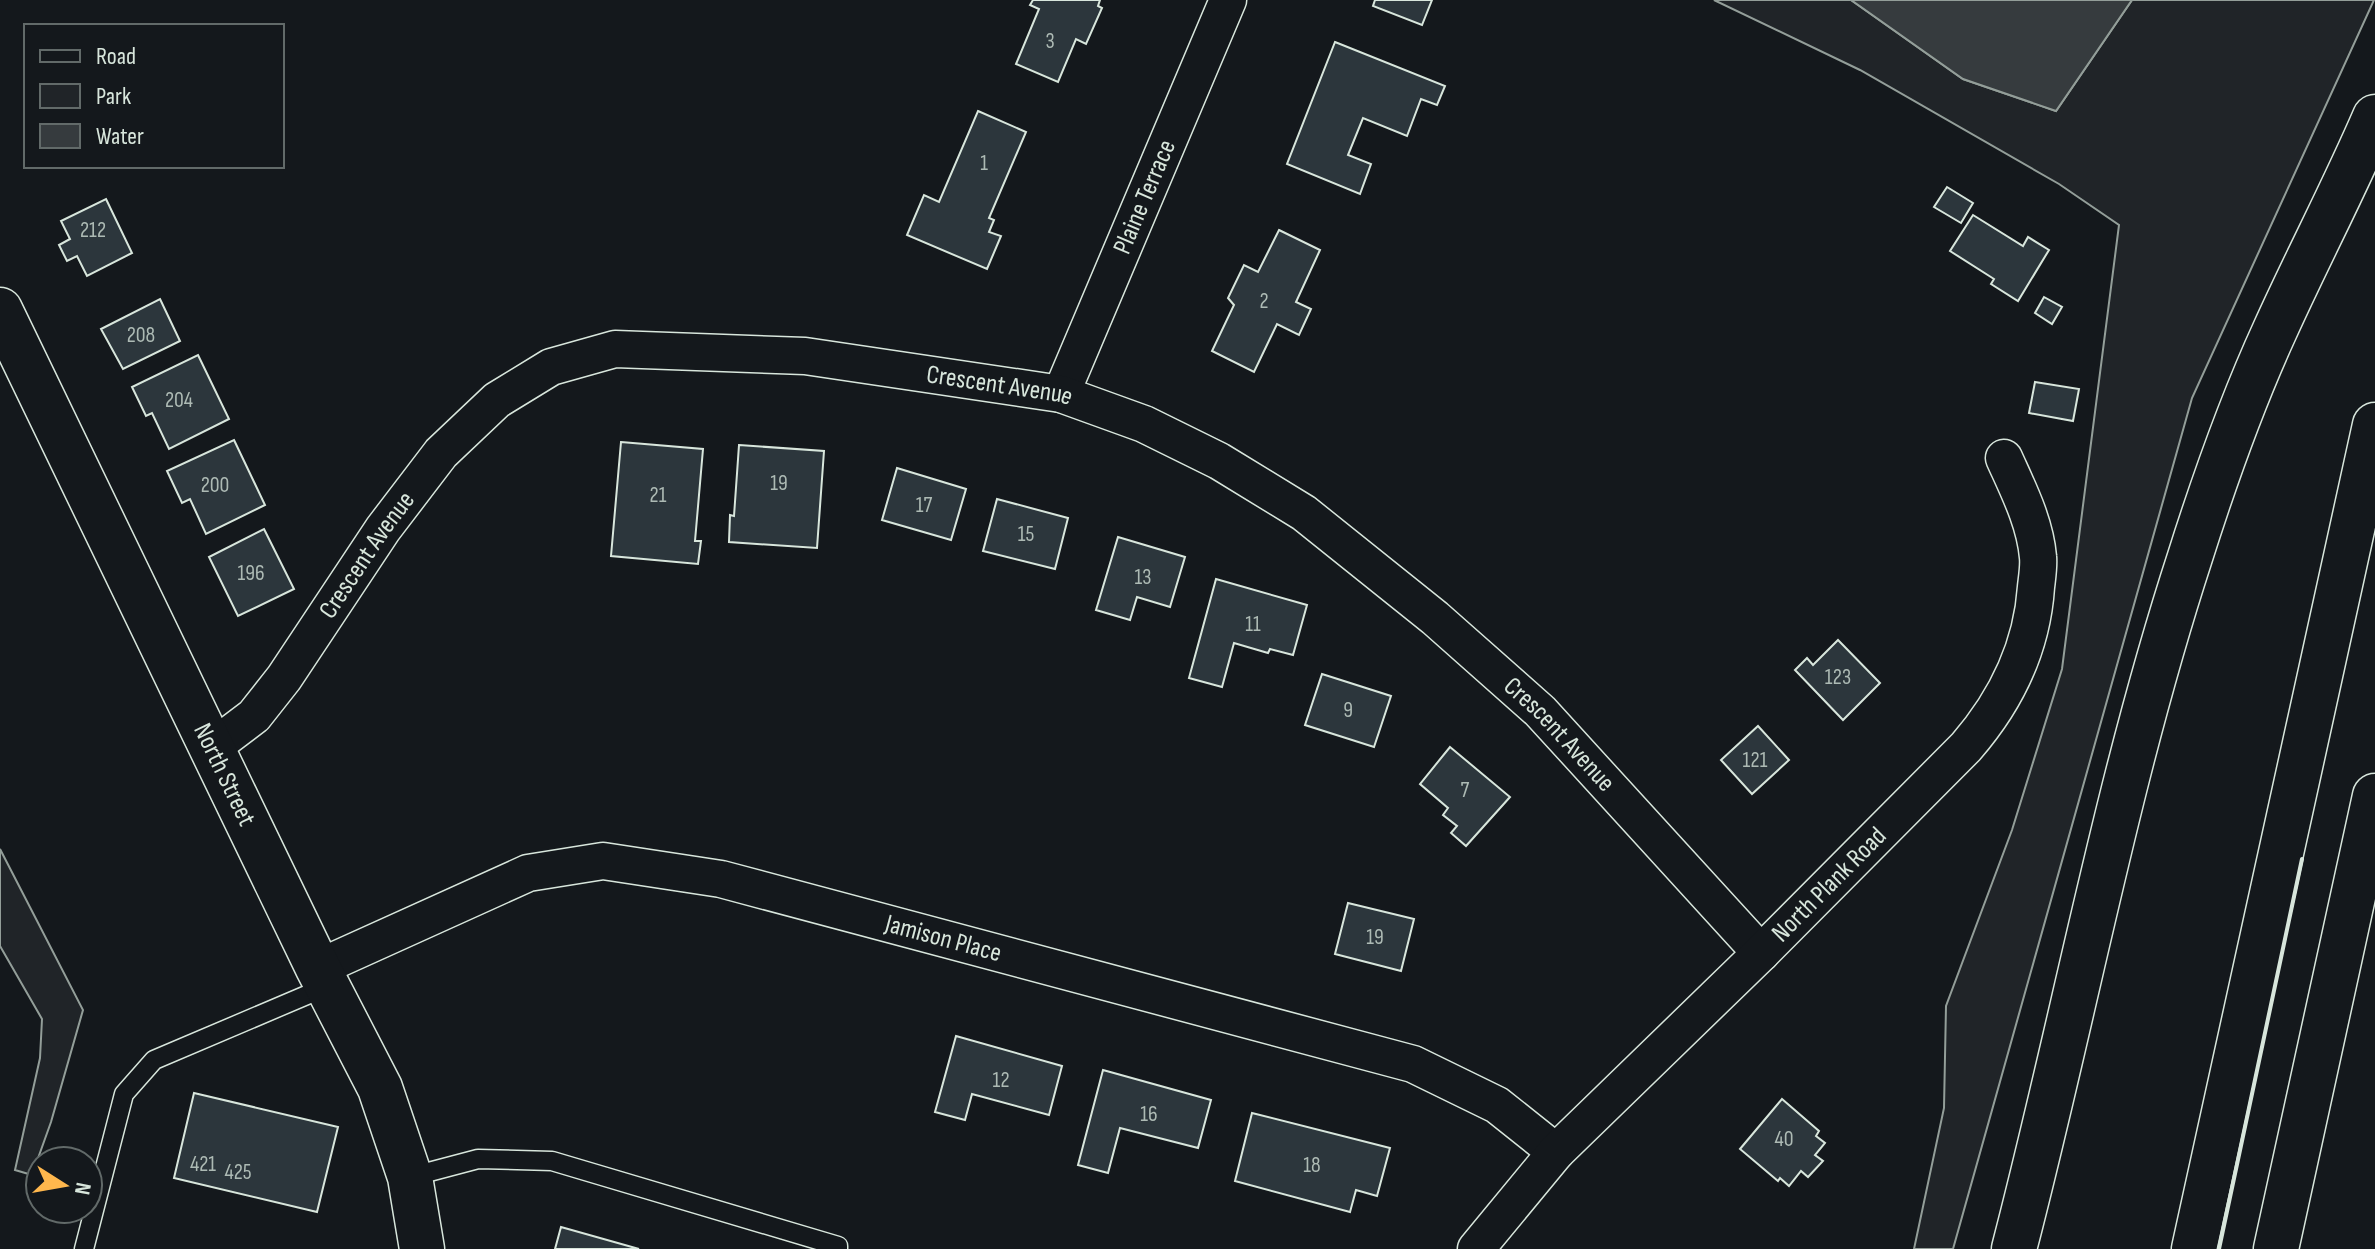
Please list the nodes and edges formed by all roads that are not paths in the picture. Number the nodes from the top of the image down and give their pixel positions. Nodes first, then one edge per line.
1 (1228, 0) edge
2 (2375, 117) edge
3 (0, 310) edge
4 (1061, 394) junction
5 (2375, 425) edge
6 (2004, 458) dead end
7 (213, 747) junction
8 (2375, 796) edge
9 (2375, 922) edge
10 (1761, 953) junction
11 (323, 977) junction
12 (1556, 1152) junction
13 (410, 1177) junction
14 (2277, 1244) edge
15 (838, 1247) edge
16 (84, 1249) edge
17 (422, 1249) edge
18 (1476, 1249) edge
19 (2014, 1249) edge
20 (2194, 1249) edge

1 - 4 street, Plaine Terrace
2 - 19 main road
3 - 7 main road, North Street
4 - 7 street, Crescent Avenue
4 - 10 street, Crescent Avenue
5 - 20 main road
6 - 10 street, North Plank Road
7 - 11 main road, North Street
8 - 14 main road
9 - 14 main road
10 - 12 street, North Plank Road
11 - 12 street, Jamison Place
11 - 13 main road, North Street
11 - 16 lane
12 - 18 street, North Plank Road
13 - 15 lane
13 - 17 main road, North Street

